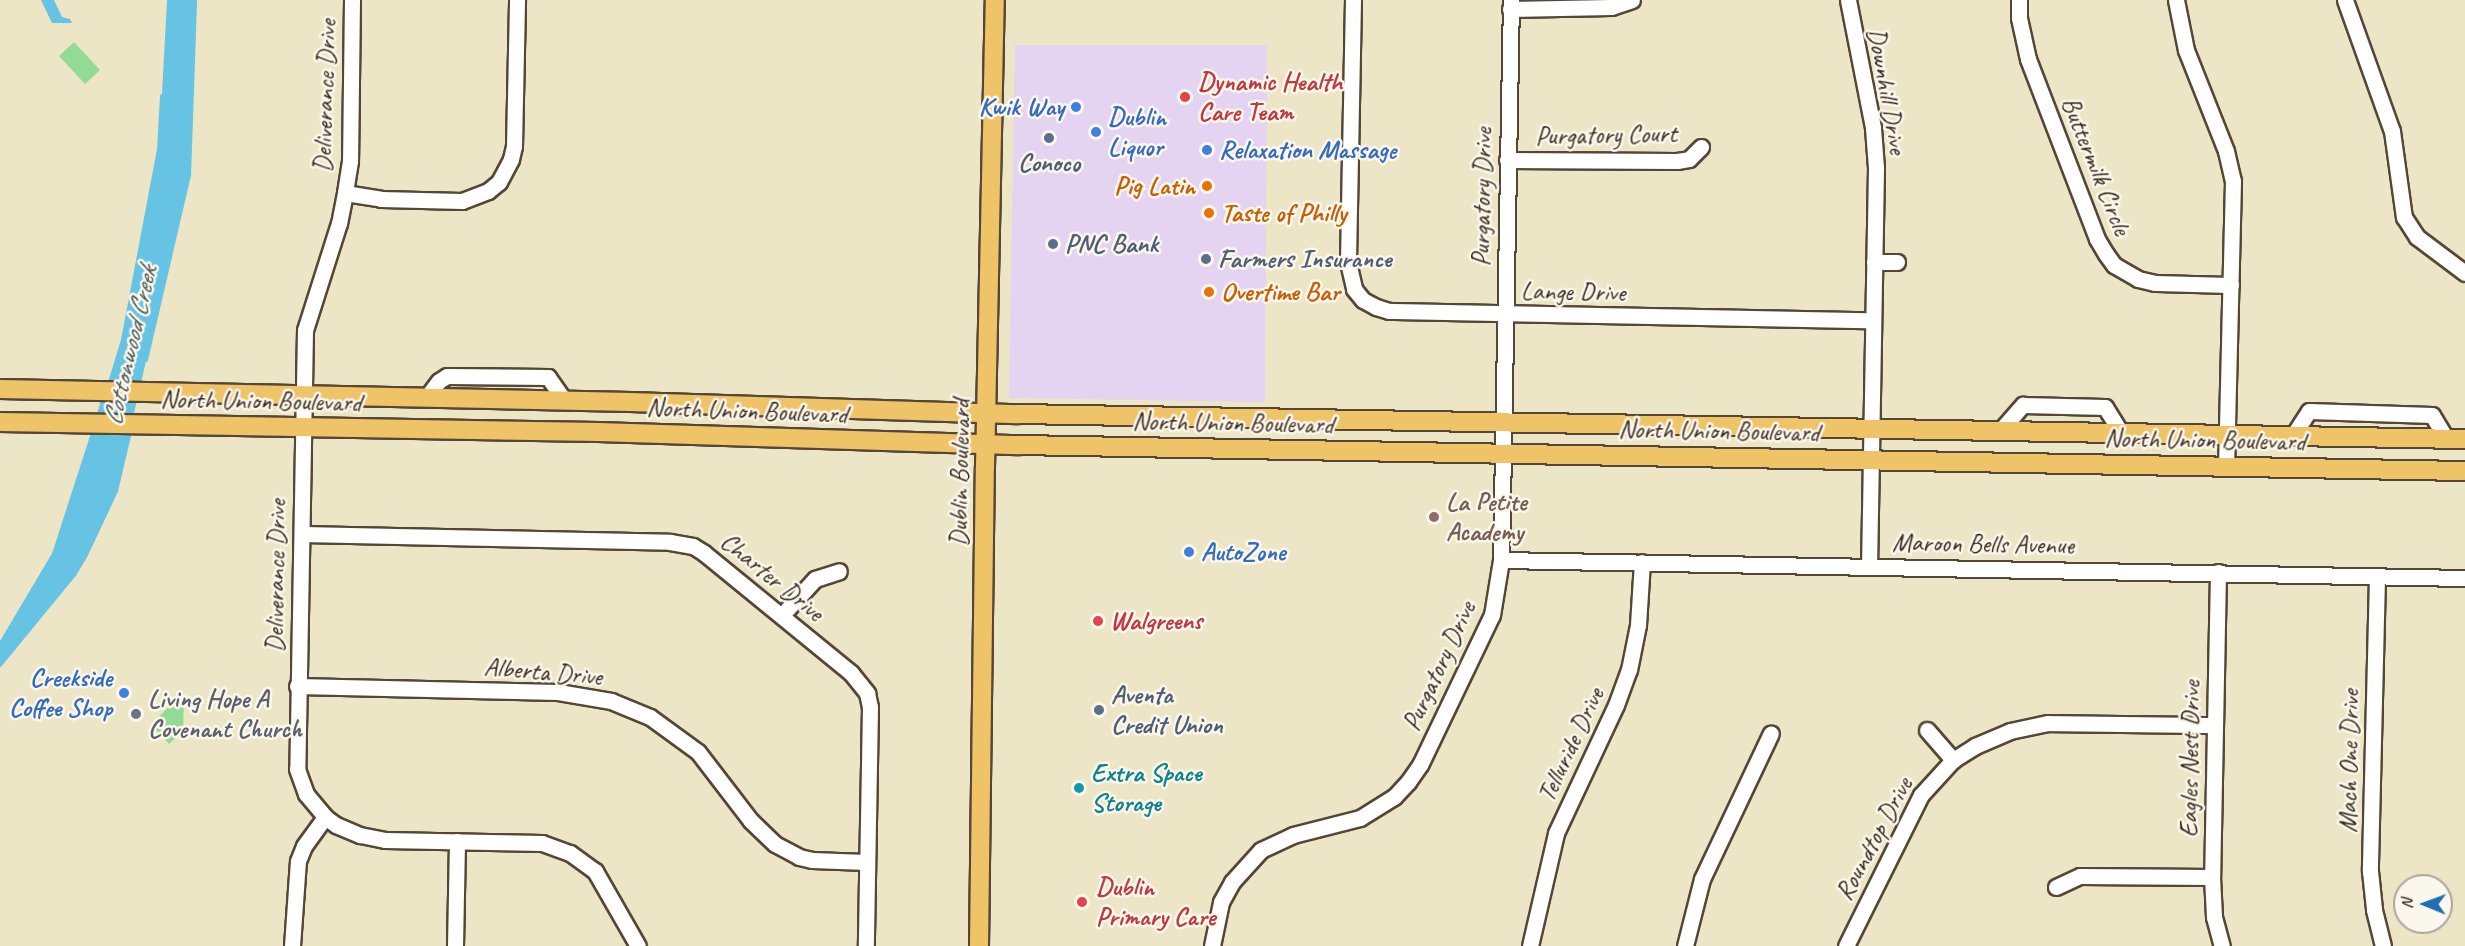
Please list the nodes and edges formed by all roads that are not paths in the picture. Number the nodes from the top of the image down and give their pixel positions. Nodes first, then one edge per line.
1 (352, 0) edge
2 (517, 0) edge
3 (995, 0) edge
4 (1353, 0) edge
5 (1632, 0) edge
6 (1848, 0) edge
7 (2019, 0) edge
8 (2176, 0) edge
9 (2345, 0) edge
10 (1510, 4) edge
11 (1701, 147) dead end
12 (1507, 160) junction
13 (345, 194) junction
14 (1874, 262) junction
15 (1897, 262) dead end
16 (2465, 273) edge
17 (2231, 285) junction
18 (1504, 315) junction
19 (1872, 321) junction
20 (0, 389) edge
21 (304, 397) junction
22 (986, 413) junction
23 (0, 422) edge
24 (1502, 422) junction
25 (303, 427) junction
26 (1871, 428) junction
27 (2000, 431) junction
28 (2122, 434) junction
29 (2226, 436) junction
30 (2292, 437) junction
31 (2446, 438) junction
32 (2465, 439) edge
33 (986, 444) junction
34 (1501, 454) junction
35 (1871, 459) junction
36 (2226, 466) junction
37 (2465, 471) edge
38 (302, 534) junction
39 (1501, 560) junction
40 (1642, 562) junction
41 (1869, 566) junction
42 (839, 571) dead end
43 (2218, 572) junction
44 (2377, 577) junction
45 (2465, 578) edge
46 (782, 615) junction
47 (297, 686) junction
48 (2215, 725) junction
49 (1927, 730) dead end
50 (1771, 733) dead end
51 (1953, 760) junction
52 (325, 817) junction
53 (457, 841) junction
54 (866, 862) junction
55 (2212, 877) junction
56 (2056, 887) dead end
57 (292, 946) edge
58 (455, 946) edge
59 (638, 946) edge
60 (866, 946) edge
61 (979, 946) edge
62 (1212, 946) edge
63 (1530, 946) edge
64 (1685, 946) edge
65 (1846, 946) edge
66 (2222, 946) edge
67 (2384, 946) edge

1 - 13 street, Deliverance Drive
2 - 13 street
3 - 22 main road, Dublin Boulevard
4 - 18 street, Lange Drive
5 - 10 street
6 - 14 street, Downhill Drive
7 - 17 street, Buttermilk Circle
8 - 17 street
9 - 16 street
10 - 12 street, Purgatory Drive
11 - 12 street, Purgatory Court
12 - 18 street, Purgatory Drive
13 - 21 street, Deliverance Drive
14 - 15 street
14 - 19 street, Downhill Drive
17 - 29 street
18 - 19 street, Lange Drive
18 - 24 street, Purgatory Drive
19 - 26 street, Downhill Drive
20 - 21 main road, North Union Boulevard
21 - 22 main road, North Union Boulevard
21 - 25 street, Deliverance Drive
22 - 24 main road, North Union Boulevard
22 - 33 main road, Dublin Boulevard
23 - 25 main road, North Union Boulevard
24 - 26 main road, North Union Boulevard
24 - 34 street, Purgatory Drive
25 - 33 main road, North Union Boulevard
25 - 38 street, Deliverance Drive
26 - 27 main road, North Union Boulevard
26 - 35 street, Downhill Drive
27 - 28 main road, North Union Boulevard
27 - 28 street, North Union Boulevard
28 - 29 main road, North Union Boulevard
29 - 30 main road, North Union Boulevard
29 - 36 street
30 - 31 main road, North Union Boulevard
30 - 31 street, North Union Boulevard
31 - 32 main road, North Union Boulevard
33 - 34 main road, North Union Boulevard
33 - 61 main road, Dublin Boulevard
34 - 35 main road, North Union Boulevard
34 - 39 street, Purgatory Drive
35 - 36 main road, North Union Boulevard
35 - 41 street, Downhill Drive
36 - 37 main road, North Union Boulevard
38 - 46 street, Charter Drive
38 - 47 street, Deliverance Drive
39 - 40 street, Maroon Bells Avenue
39 - 62 street, Purgatory Drive
40 - 41 street, Maroon Bells Avenue
40 - 63 street, Telluride Drive
41 - 43 street, Maroon Bells Avenue
42 - 46 street
43 - 44 street, Maroon Bells Avenue
43 - 48 street, Eagles Nest Drive
44 - 45 street, Maroon Bells Avenue
44 - 67 street, Mach One Drive
46 - 54 street, Charter Drive
47 - 52 street, Deliverance Drive
47 - 54 street, Alberta Drive
48 - 51 street, Roundtop Drive
48 - 55 street, Eagles Nest Drive
49 - 51 street
50 - 64 street
51 - 65 street, Roundtop Drive
52 - 53 street, Deliverance Drive
52 - 57 street
53 - 58 street
53 - 59 street, Deliverance Drive
54 - 60 street, Charter Drive
55 - 56 street
55 - 66 street, Eagles Nest Drive

